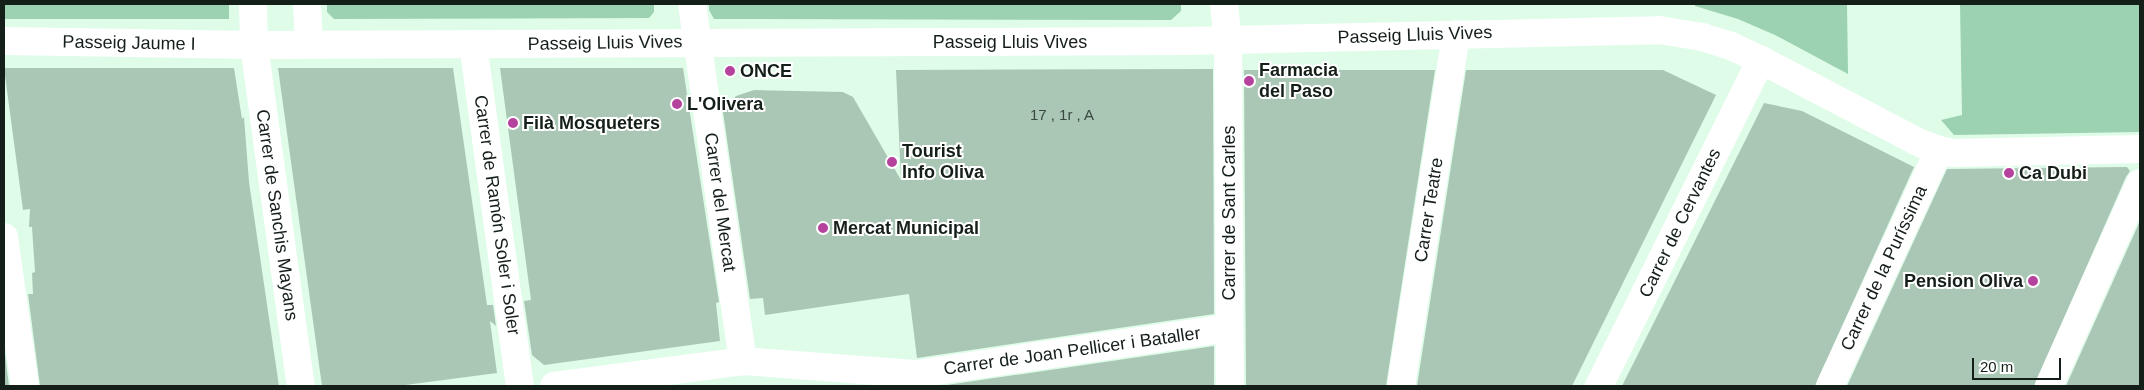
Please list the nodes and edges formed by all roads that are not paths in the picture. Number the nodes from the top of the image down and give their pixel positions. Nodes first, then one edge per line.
1 (253, 4) edge
2 (307, 4) edge
3 (692, 4) edge
4 (1212, 4) edge
5 (1224, 4) edge
6 (1456, 34) junction
7 (1221, 40) junction
8 (4, 41) edge
9 (696, 42) junction
10 (309, 43) junction
11 (473, 44) junction
12 (254, 45) junction
13 (1761, 60) junction
14 (2140, 149) edge
15 (1939, 150) junction
16 (2140, 183) edge
17 (4, 237) edge
18 (1229, 328) junction
19 (743, 361) junction
20 (25, 386) edge
21 (301, 386) edge
22 (520, 386) edge
23 (554, 386) edge
24 (1230, 386) edge
25 (1401, 386) edge
26 (1599, 386) edge
27 (1830, 386) edge
28 (2048, 386) edge

1 - 12 street, Carrer de Sanchis Mayans
2 - 10 street
3 - 9 street, Carrer del Mercat
4 - 7 street
5 - 7 street
6 - 7 street, Passeig Lluis Vives
6 - 13 street, Passeig Lluis Vives
6 - 25 street, Carrer Teatre
7 - 9 street, Passeig Lluis Vives
7 - 18 street, Carrer de Sant Carles
8 - 12 street, Passeig Jaume I
9 - 11 street, Passeig Lluis Vives
9 - 19 street, Carrer del Mercat
10 - 11 street, Passeig Lluis Vives
10 - 12 street, Passeig Lluis Vives
11 - 22 street, Carrer de Ramón Soler i Soler
12 - 21 street, Carrer de Sanchis Mayans
13 - 15 street, Passeig Lluis Vives
13 - 26 street, Carrer de Cervantes
14 - 15 street, Passeig Lluis Vives
15 - 27 street, Carrer de la Puríssima
16 - 28 street
17 - 20 street
18 - 19 street, Carrer de Joan Pellicer i Bataller
18 - 24 street, Carrer de Sant Carles
19 - 23 street, Carrer de Joan Pellicer i Bataller

